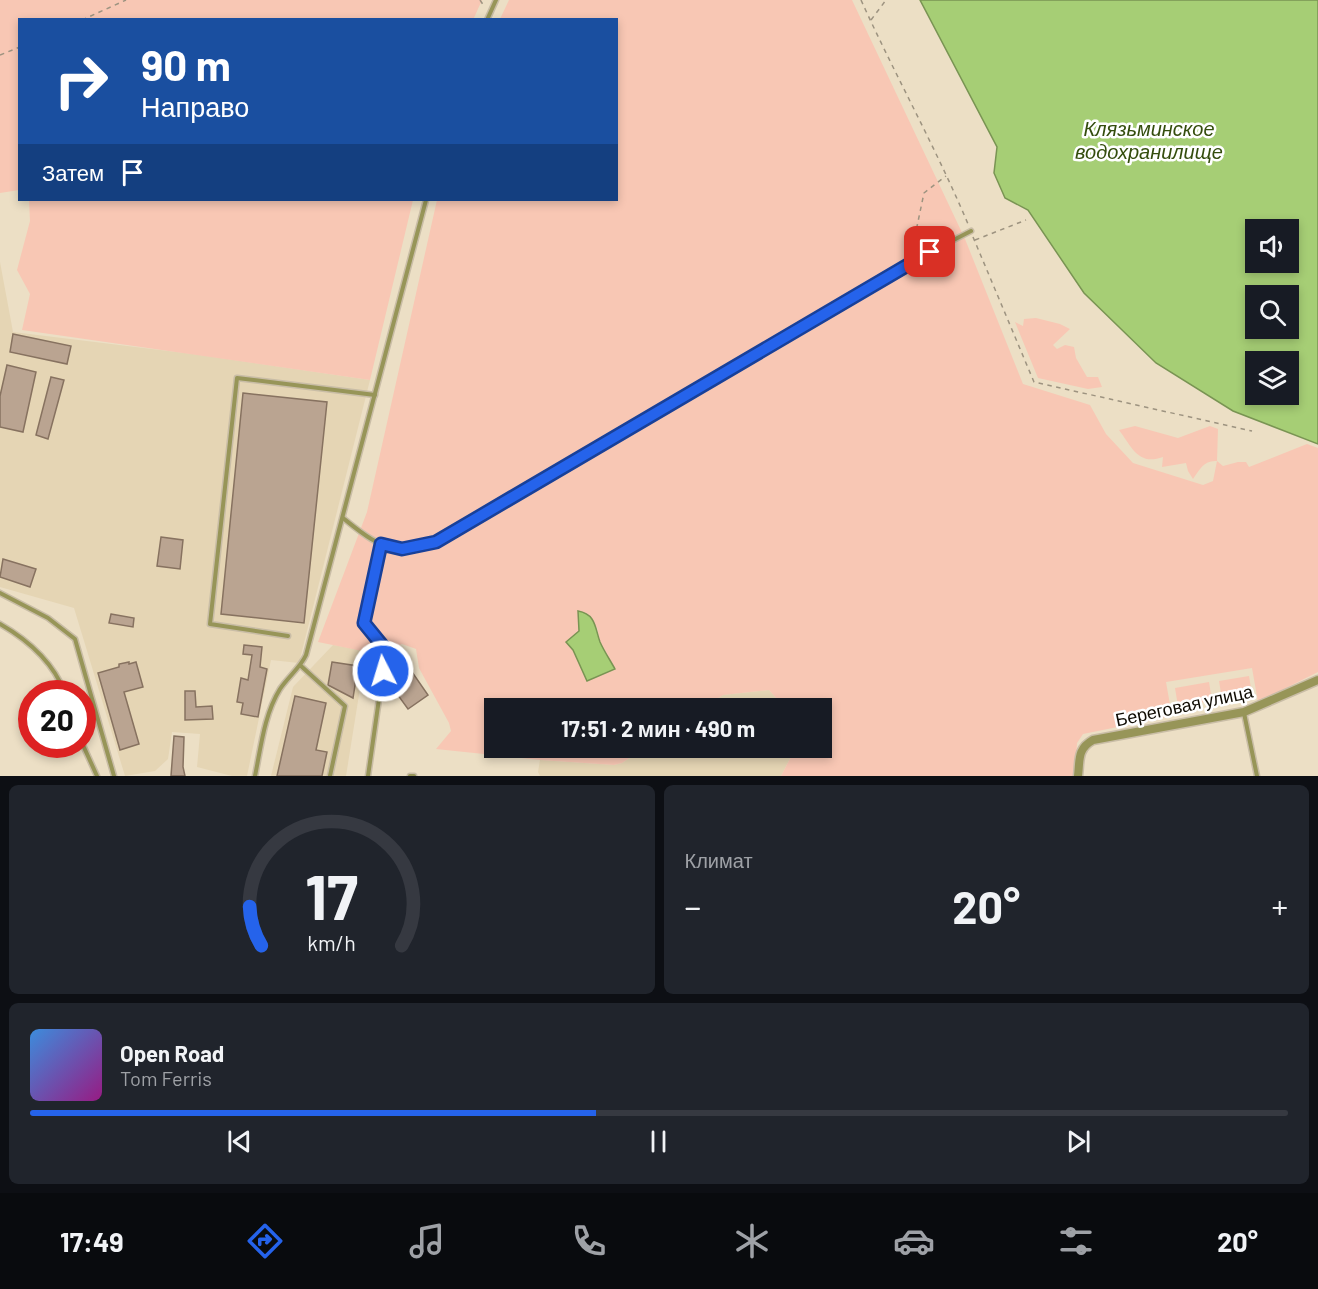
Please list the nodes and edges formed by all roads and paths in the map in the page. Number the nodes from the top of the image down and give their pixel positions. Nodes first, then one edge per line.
1 (126, 0) edge
2 (496, 0) edge
3 (861, 0) edge
4 (886, 0) edge
5 (86, 18) edge
6 (488, 18) edge
7 (870, 21) junction
8 (18, 48) edge
9 (0, 55) edge
10 (947, 175) junction
11 (426, 201) edge
12 (1026, 220) dead end
13 (971, 231) junction
14 (975, 240) junction
15 (909, 263) junction
16 (375, 395) junction
17 (1252, 431) dead end
18 (343, 518) junction
19 (381, 544) junction
20 (0, 593) edge
21 (0, 624) edge
22 (288, 636) dead end
23 (301, 666) junction
24 (57, 680) edge
25 (1318, 680) edge
26 (1244, 712) junction
27 (88, 758) edge
28 (96, 776) edge
29 (114, 776) edge
30 (255, 776) edge
31 (330, 776) edge
32 (368, 776) edge
33 (1078, 776) edge
34 (1257, 776) edge

1 - 5 path
2 - 6 lane
3 - 7 path
4 - 7 path
7 - 10 path
8 - 9 path
10 - 13 path
10 - 15 path
11 - 16 lane
12 - 14 path
13 - 14 path
13 - 15 lane
14 - 17 path
15 - 19 lane
16 - 18 lane
16 - 22 lane
18 - 19 lane
18 - 23 lane
19 - 32 lane
20 - 29 lane
21 - 24 lane
23 - 30 lane
23 - 31 lane
25 - 26 street, Береговая улица
26 - 33 street, Береговая улица
26 - 34 lane
27 - 28 lane

